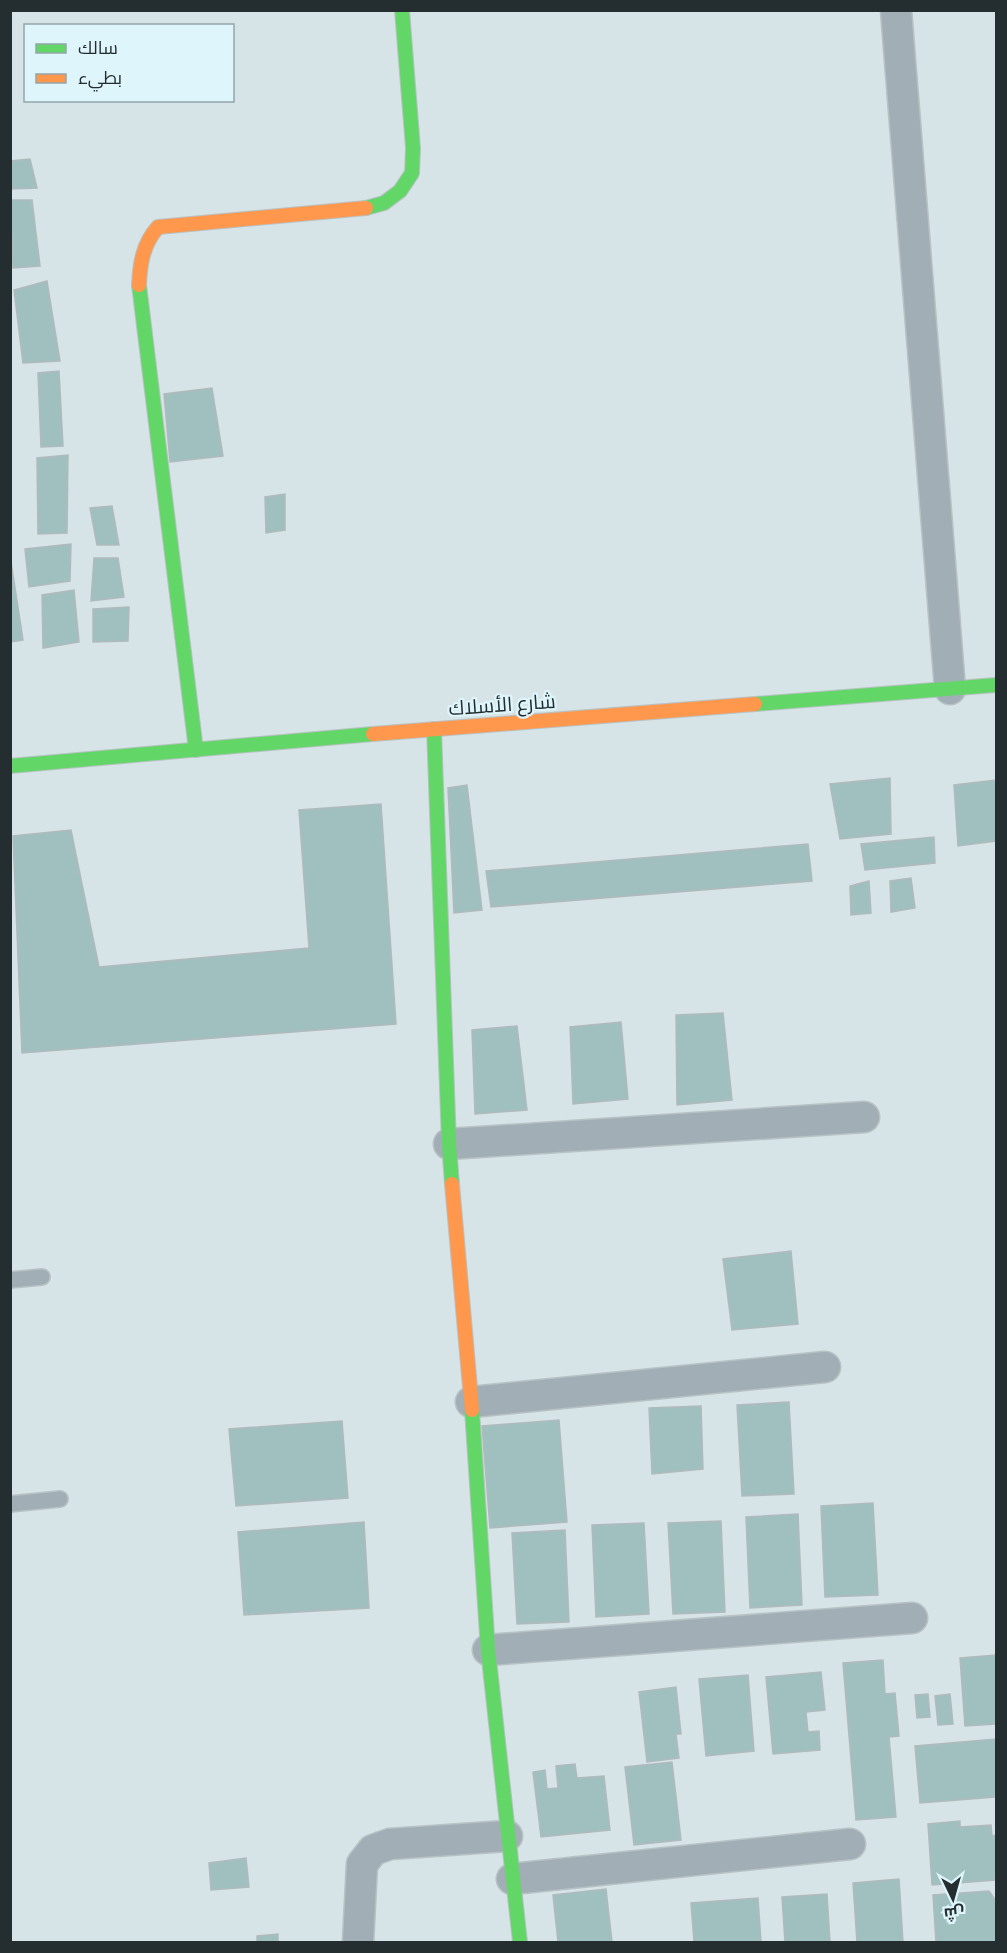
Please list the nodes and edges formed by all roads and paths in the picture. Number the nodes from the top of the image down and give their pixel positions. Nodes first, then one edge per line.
1 (402, 10) edge
2 (896, 10) edge
3 (996, 685) edge
4 (950, 690) junction
5 (434, 729) junction
6 (196, 750) junction
7 (10, 766) edge
8 (864, 1117) dead end
9 (449, 1144) junction
10 (42, 1277) dead end
11 (10, 1280) edge
12 (825, 1367) dead end
13 (471, 1402) junction
14 (60, 1499) dead end
15 (10, 1504) edge
16 (912, 1618) dead end
17 (488, 1650) junction
18 (507, 1836) junction
19 (850, 1844) dead end
20 (512, 1878) junction
21 (358, 1942) edge
22 (520, 1942) edge

1 - 6 street
2 - 4 street
3 - 4 street, شارع الأسلاك
4 - 5 street, شارع الأسلاك
5 - 6 street, شارع الأسلاك
5 - 9 street
6 - 7 street, شارع الأسلاك
8 - 9 street
9 - 13 street
10 - 11 lane
12 - 13 street
13 - 17 street
14 - 15 lane
16 - 17 street
17 - 18 street
18 - 20 street
18 - 21 street
19 - 20 street
20 - 22 street

